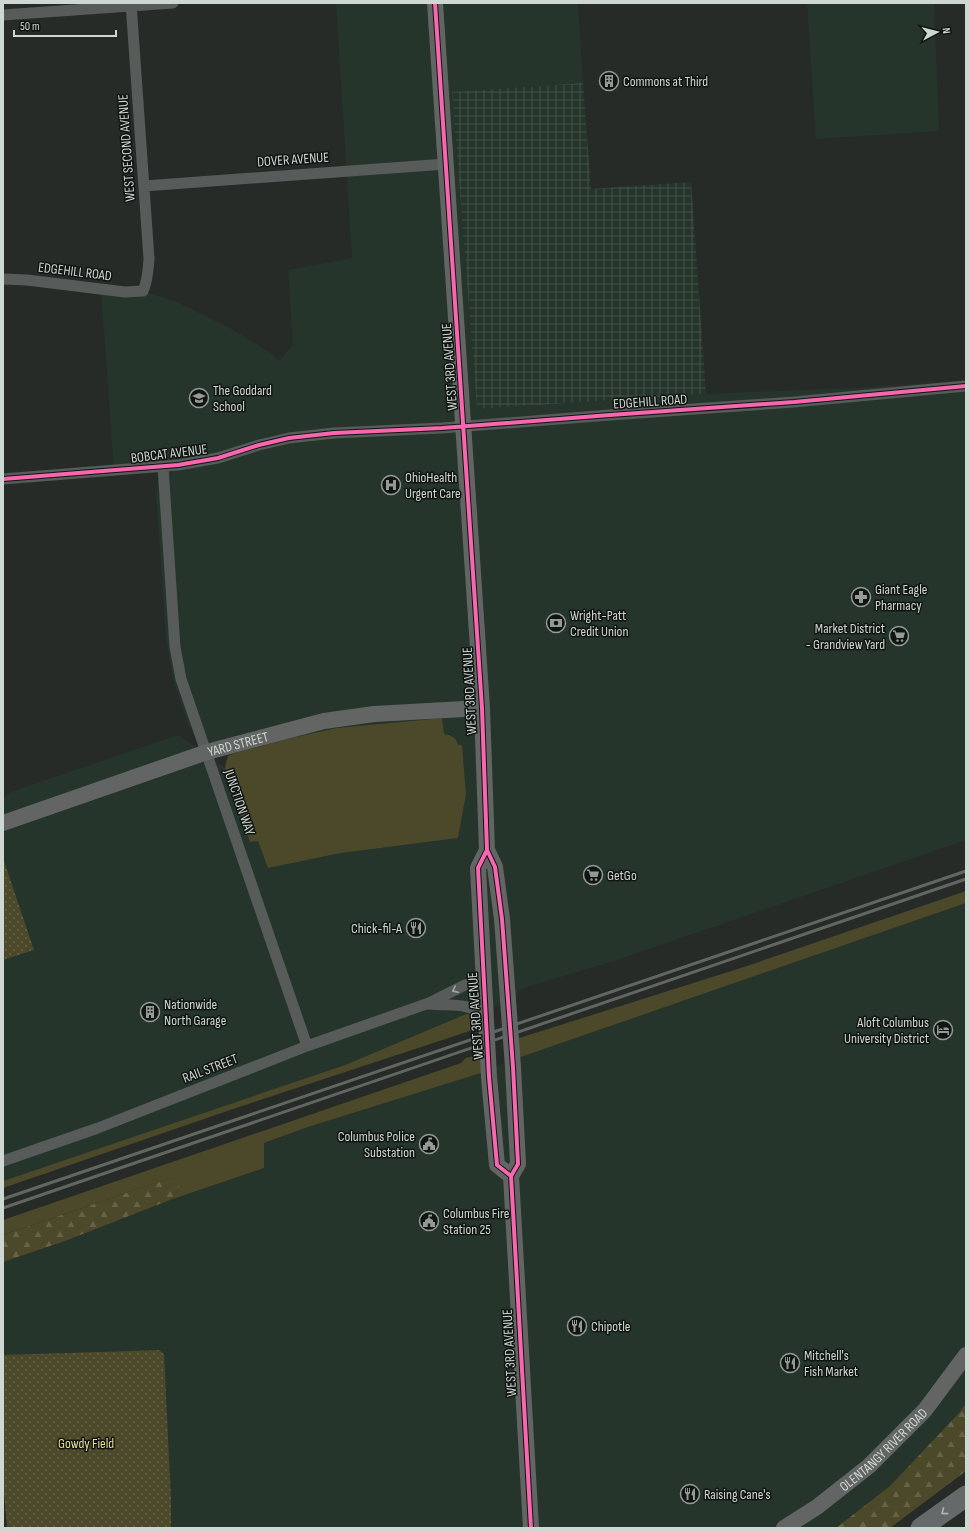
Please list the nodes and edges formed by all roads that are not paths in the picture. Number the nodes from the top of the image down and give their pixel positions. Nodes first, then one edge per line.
1 (173, 3) edge
2 (435, 3) edge
3 (131, 4) edge
4 (3, 15) edge
5 (446, 164) junction
6 (144, 186) junction
7 (3, 279) edge
8 (143, 291) joint
9 (966, 386) edge
10 (464, 426) junction
11 (334, 433) joint
12 (164, 467) junction
13 (3, 479) edge
14 (482, 708) junction
15 (207, 752) junction
16 (3, 823) edge
17 (487, 850) junction
18 (483, 980) junction
19 (429, 1004) junction
20 (486, 1016) junction
21 (307, 1046) junction
22 (516, 1111) junction
23 (3, 1161) edge
24 (510, 1176) junction
25 (966, 1355) edge
26 (966, 1496) edge
27 (531, 1528) edge
28 (784, 1528) edge
29 (922, 1528) edge

1 - 3 street
2 - 5 street, WEST 3RD AVENUE
3 - 4 street
3 - 6 street, WEST SECOND AVENUE
5 - 6 street, DOVER AVENUE
5 - 10 street, WEST 3RD AVENUE
6 - 8 street, WEST SECOND AVENUE
7 - 8 street, EDGEHILL ROAD
9 - 10 street, EDGEHILL ROAD
10 - 11 street, EDGEHILL ROAD
10 - 14 street, WEST 3RD AVENUE
11 - 12 street, BOBCAT AVENUE
12 - 13 street, BOBCAT AVENUE
12 - 15 street, JUNCTION WAY
14 - 15 street, YARD STREET
14 - 17 street, WEST 3RD AVENUE
15 - 16 street, YARD STREET
15 - 21 street, JUNCTION WAY
17 - 18 street, WEST 3RD AVENUE
17 - 22 street, WEST 3RD AVENUE
18 -> 19 street, RAIL STREET
18 - 20 street, WEST 3RD AVENUE
18 - 22 street
19 - 20 street, RAIL STREET
19 - 21 street, RAIL STREET
20 - 24 street, WEST 3RD AVENUE
21 - 23 street, RAIL STREET
22 - 24 street, WEST 3RD AVENUE
24 - 27 street, WEST 3RD AVENUE
25 - 28 street, OLENTANGY RIVER ROAD
26 -> 29 highway

